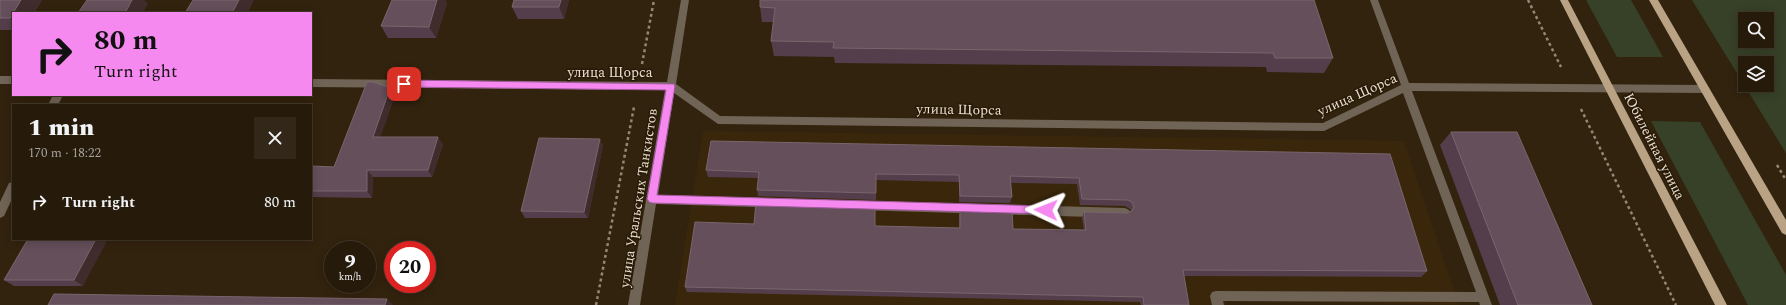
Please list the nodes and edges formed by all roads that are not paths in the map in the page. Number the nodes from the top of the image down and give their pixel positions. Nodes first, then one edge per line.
1 (685, 0) edge
2 (1374, 0) edge
3 (1564, 0) edge
4 (1653, 0) edge
5 (0, 80) edge
6 (12, 80) edge
7 (312, 83) edge
8 (670, 86) junction
9 (1406, 87) junction
10 (1609, 88) junction
11 (1704, 89) junction
12 (12, 188) edge
13 (652, 199) junction
14 (0, 213) edge
15 (1125, 213) edge
16 (1786, 230) edge
17 (1485, 301) edge
18 (634, 305) edge
19 (1218, 305) edge
20 (1721, 305) edge

1 - 8 street, улица Уральских Танкистов
2 - 9 street
3 - 10 main road, Юбилейная улица
4 - 11 main road
5 - 6 street
7 - 8 street, улица Щорса
8 - 9 street, улица Щорса
8 - 13 street, улица Уральских Танкистов
9 - 10 street, улица Щорса
9 - 17 street
10 - 11 street, улица Щорса
10 - 20 main road, Юбилейная улица
11 - 16 main road
12 - 14 street
13 - 15 street
13 - 18 street, улица Уральских Танкистов
17 - 19 street

